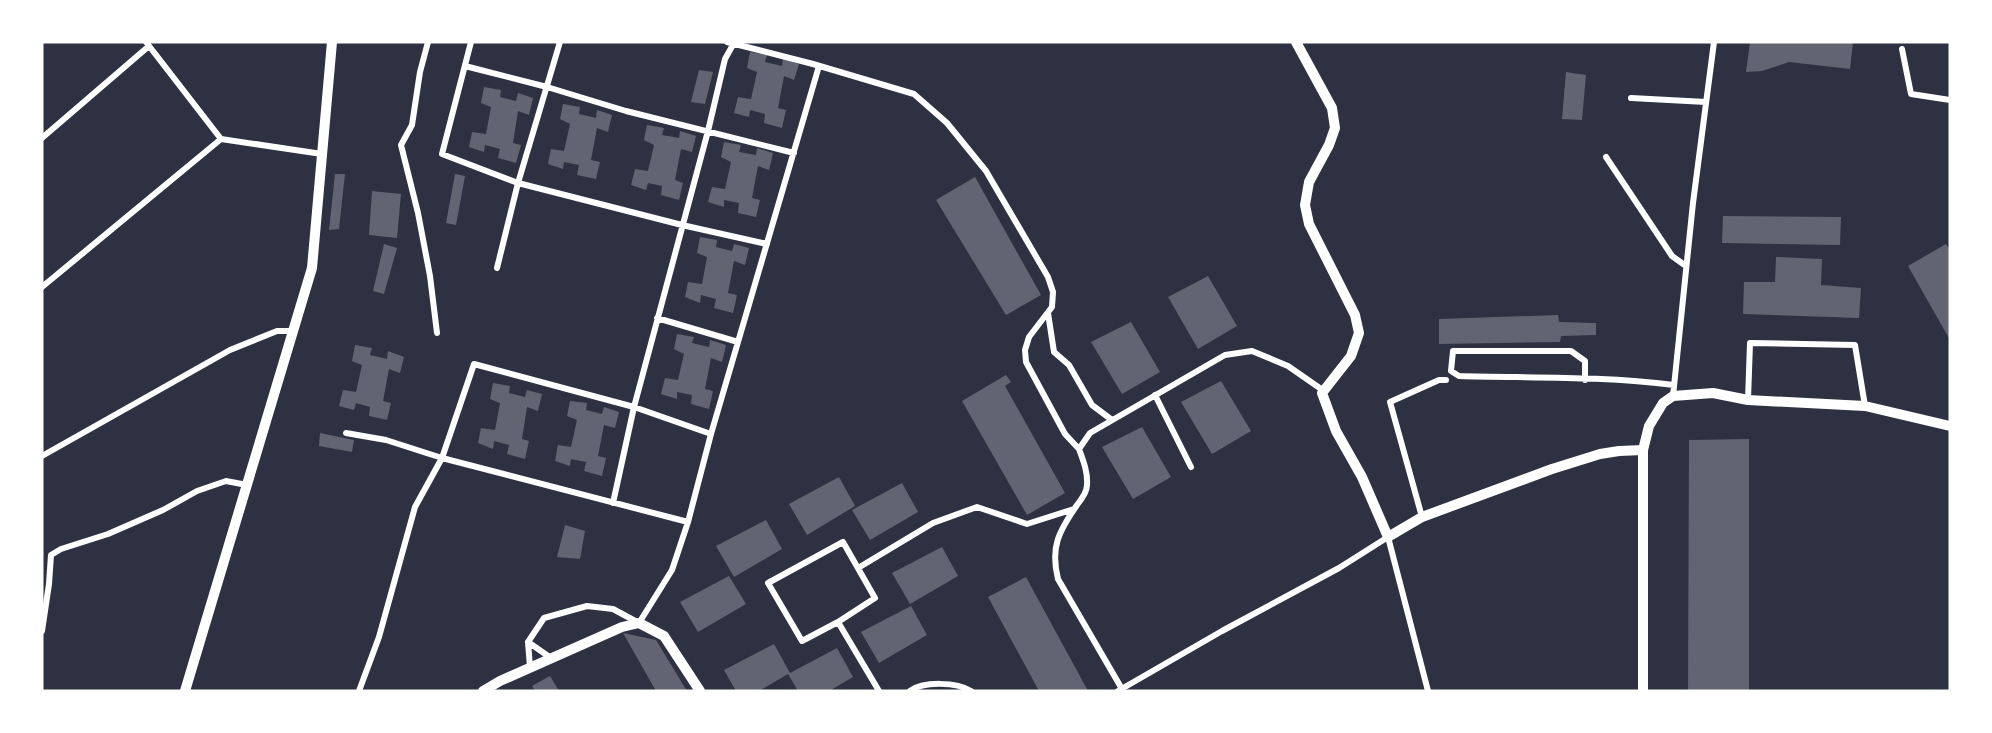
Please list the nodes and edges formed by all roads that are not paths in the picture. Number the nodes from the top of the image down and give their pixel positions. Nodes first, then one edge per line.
1 (332, 42) edge
2 (428, 42) edge
3 (471, 42) edge
4 (560, 42) edge
5 (1296, 42) edge
6 (1714, 42) edge
7 (731, 43) edge
8 (148, 44) edge
9 (1902, 49) dead end
10 (465, 66) junction
11 (819, 66) junction
12 (547, 87) junction
13 (1631, 98) dead end
14 (1950, 100) edge
15 (1706, 102) junction
16 (708, 131) junction
17 (42, 138) edge
18 (221, 139) junction
19 (794, 153) junction
20 (322, 154) junction
21 (1606, 157) dead end
22 (518, 183) junction
23 (682, 225) junction
24 (767, 244) junction
25 (1686, 266) junction
26 (497, 268) dead end
27 (42, 287) edge
28 (1048, 313) junction
29 (657, 318) junction
30 (293, 331) junction
31 (436, 333) dead end
32 (738, 342) junction
33 (1446, 380) dead end
34 (1585, 380) junction
35 (1324, 390) junction
36 (1673, 391) junction
37 (1155, 395) junction
38 (1748, 400) junction
39 (1865, 406) junction
40 (634, 407) junction
41 (1112, 420) junction
42 (1950, 426) edge
43 (346, 433) dead end
44 (711, 434) junction
45 (1079, 448) junction
46 (1643, 450) junction
47 (42, 456) edge
48 (442, 458) junction
49 (1191, 467) dead end
50 (247, 485) junction
51 (613, 503) junction
52 (1074, 509) junction
53 (1422, 517) junction
54 (688, 522) junction
55 (1388, 537) junction
56 (51, 555) junction
57 (42, 558) edge
58 (858, 568) junction
59 (838, 622) junction
60 (639, 623) junction
61 (42, 631) edge
62 (528, 642) junction
63 (551, 659) junction
64 (530, 667) junction
65 (1120, 690) edge
66 (184, 691) edge
67 (359, 691) edge
68 (483, 691) edge
69 (700, 691) edge
70 (879, 691) edge
71 (910, 691) edge
72 (971, 691) edge
73 (1428, 691) edge
74 (1643, 691) edge

1 - 20 street
2 - 31 street
3 - 10 street
4 - 12 street
5 - 35 street
6 - 15 street
7 - 11 street
7 - 16 street
8 - 17 street
8 - 18 street
9 - 14 street
10 - 12 street
10 - 22 street
11 - 19 street
11 - 28 street
12 - 16 street
12 - 22 street
13 - 15 street
15 - 25 street
16 - 19 street
16 - 23 street
18 - 20 street
18 - 27 street
19 - 24 street
20 - 30 street
21 - 25 street
22 - 23 street
22 - 26 street
23 - 24 street
23 - 29 street
24 - 32 street
25 - 36 street
28 - 41 street
28 - 45 street
29 - 32 street
29 - 40 street
30 - 47 street
30 - 50 street
32 - 44 street
33 - 53 street
34 - 34 street
34 - 36 street
35 - 37 street
35 - 55 street
36 - 38 street
36 - 46 street
37 - 41 street
37 - 49 street
38 - 39 street
38 - 39 street
39 - 42 street
40 - 44 street
40 - 48 street
40 - 51 street
41 - 45 street
43 - 48 street
44 - 54 street
45 - 52 street
46 - 53 street
46 - 74 street
48 - 51 street
48 - 67 street
50 - 56 street
50 - 66 street
51 - 54 street
52 - 58 street
52 - 65 street
53 - 55 street
54 - 60 street
55 - 65 street
55 - 73 street
56 - 57 street
56 - 61 street
58 - 59 street
58 - 59 street
59 - 70 street
60 - 62 street
60 - 63 street
60 - 69 street
62 - 63 street
62 - 64 street
63 - 64 street
64 - 68 street
71 - 72 street

